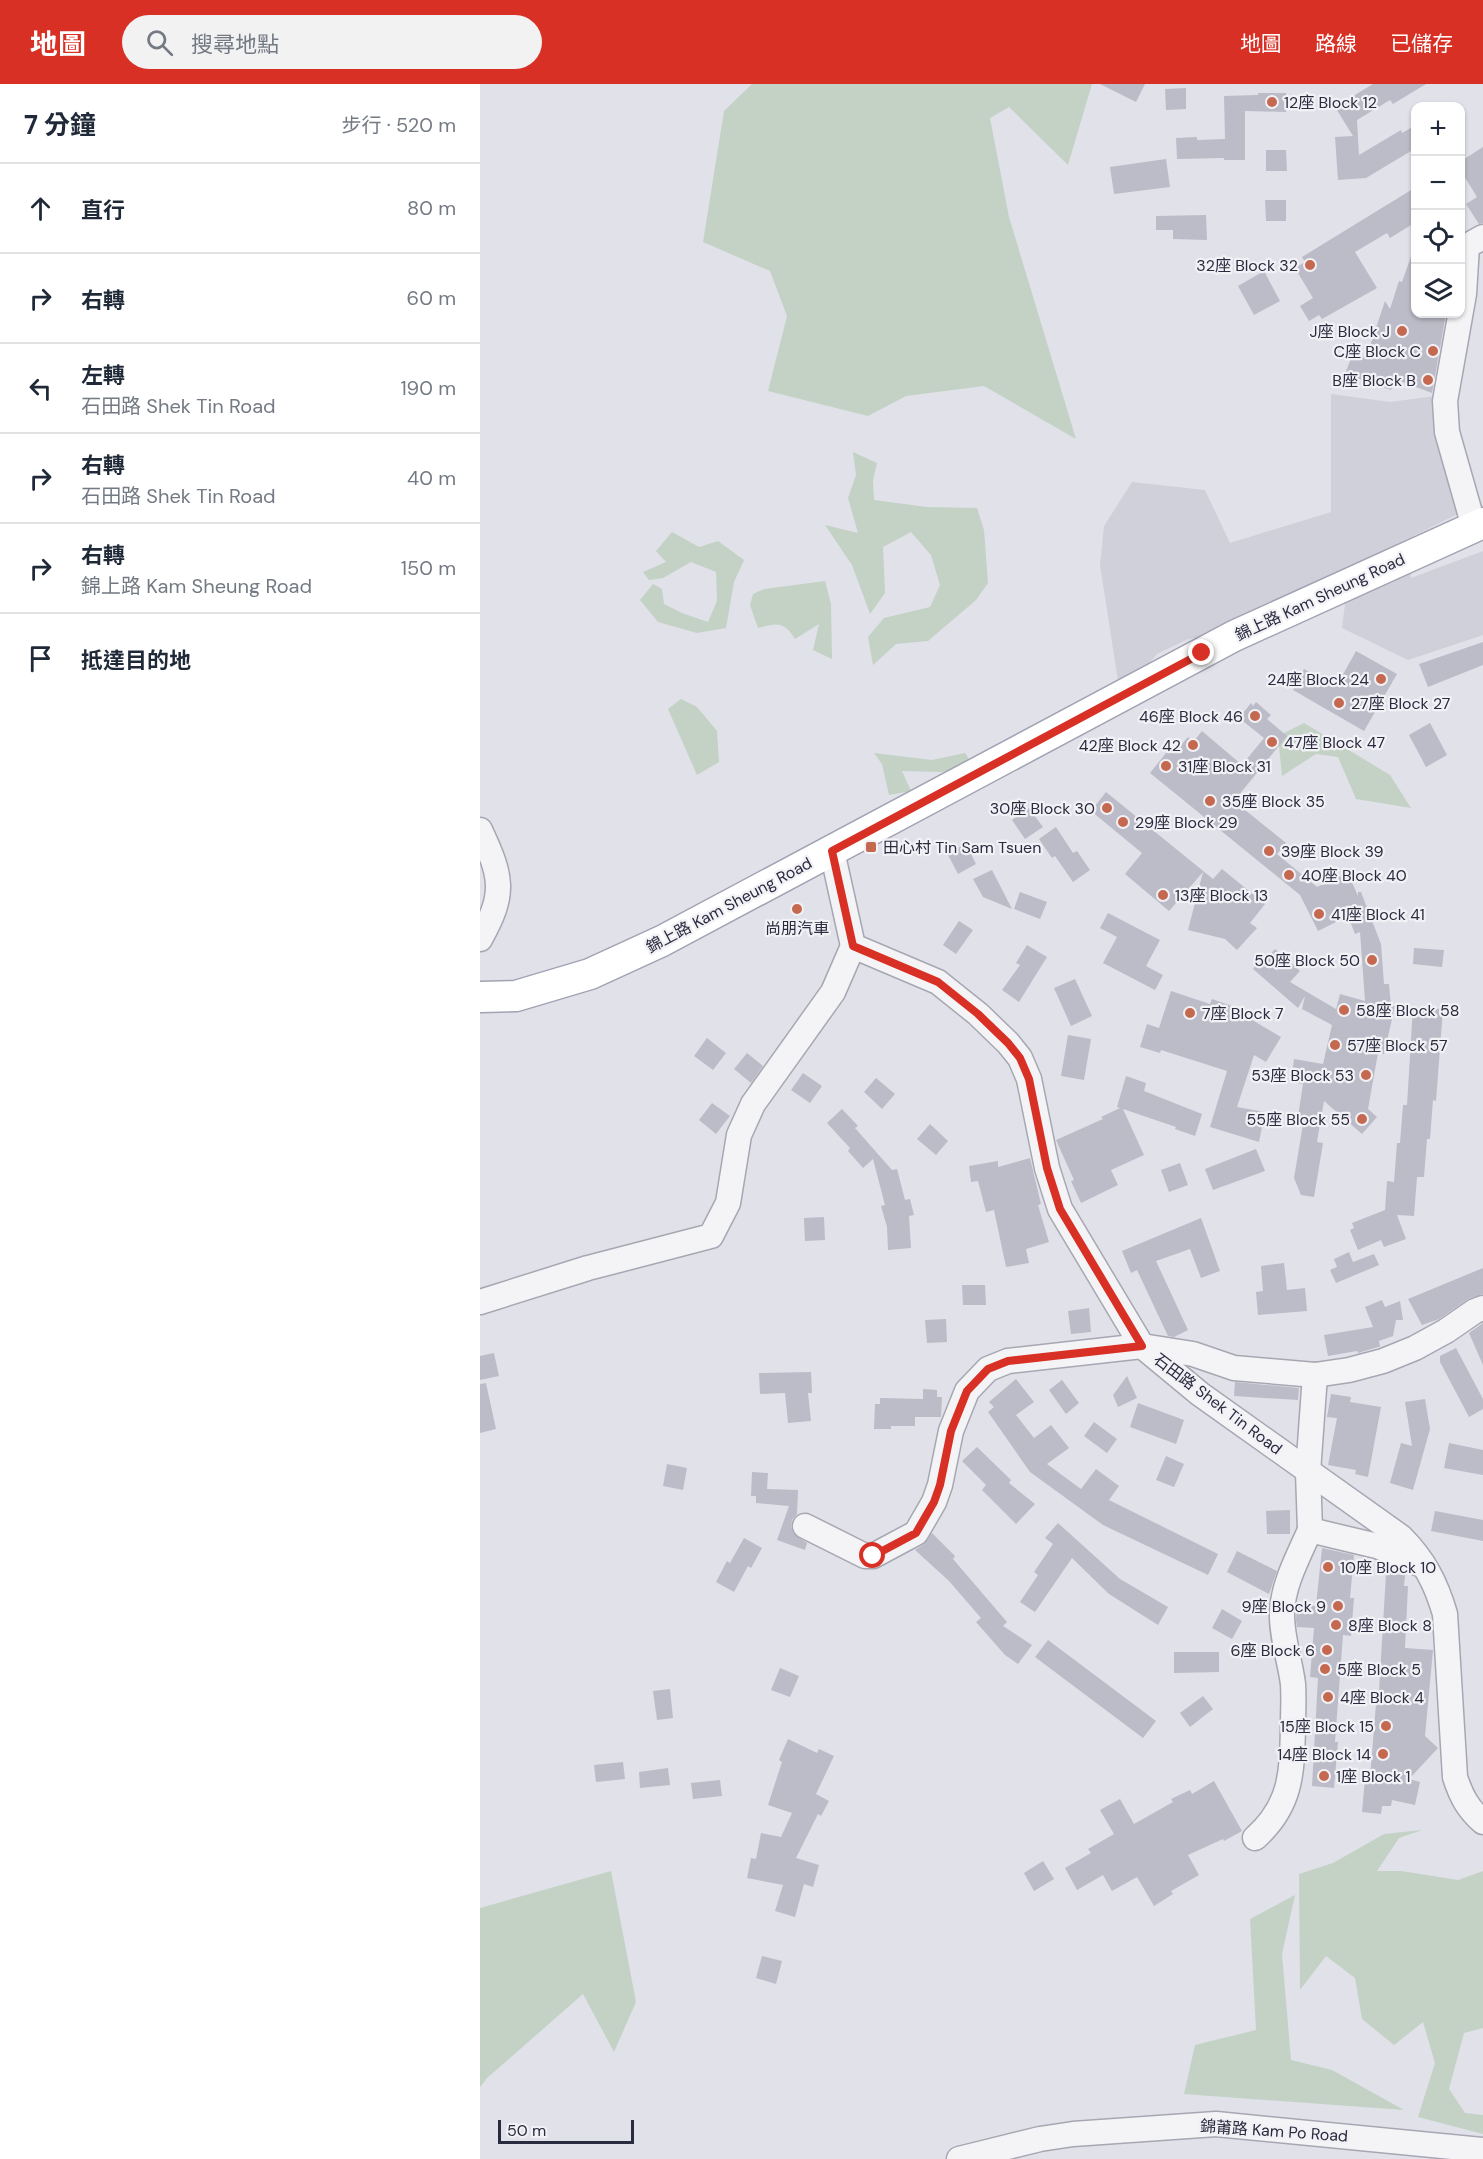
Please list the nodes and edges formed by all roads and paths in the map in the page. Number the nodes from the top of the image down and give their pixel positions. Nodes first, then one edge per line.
1 (1483, 237) edge
2 (1479, 525) edge
3 (480, 830) edge
4 (832, 851) junction
5 (480, 939) edge
6 (853, 946) junction
7 (480, 997) edge
8 (480, 1302) edge
9 (1483, 1308) edge
10 (1142, 1346) junction
11 (1315, 1375) junction
12 (1308, 1472) junction
13 (804, 1527) dead end
14 (1310, 1530) junction
15 (1427, 1567) junction
16 (1483, 1822) edge
17 (1255, 1838) dead end
18 (1483, 2150) edge
19 (959, 2159) edge

1 - 2 street
2 - 4 main road, 錦上路 Kam Sheung Road
3 - 5 street
4 - 6 street
4 - 7 main road, 錦上路 Kam Sheung Road
6 - 8 street
6 - 10 street, 石田路 Shek Tin Road
9 - 11 street
10 - 11 street
10 - 12 street, 石田路 Shek Tin Road
10 - 13 street
11 - 12 street
12 - 14 street
12 - 15 street, 石田路 Shek Tin Road
14 - 15 street
14 - 17 street
15 - 16 street, 石田路 Shek Tin Road
18 - 19 street, 錦莆路 Kam Po Road

